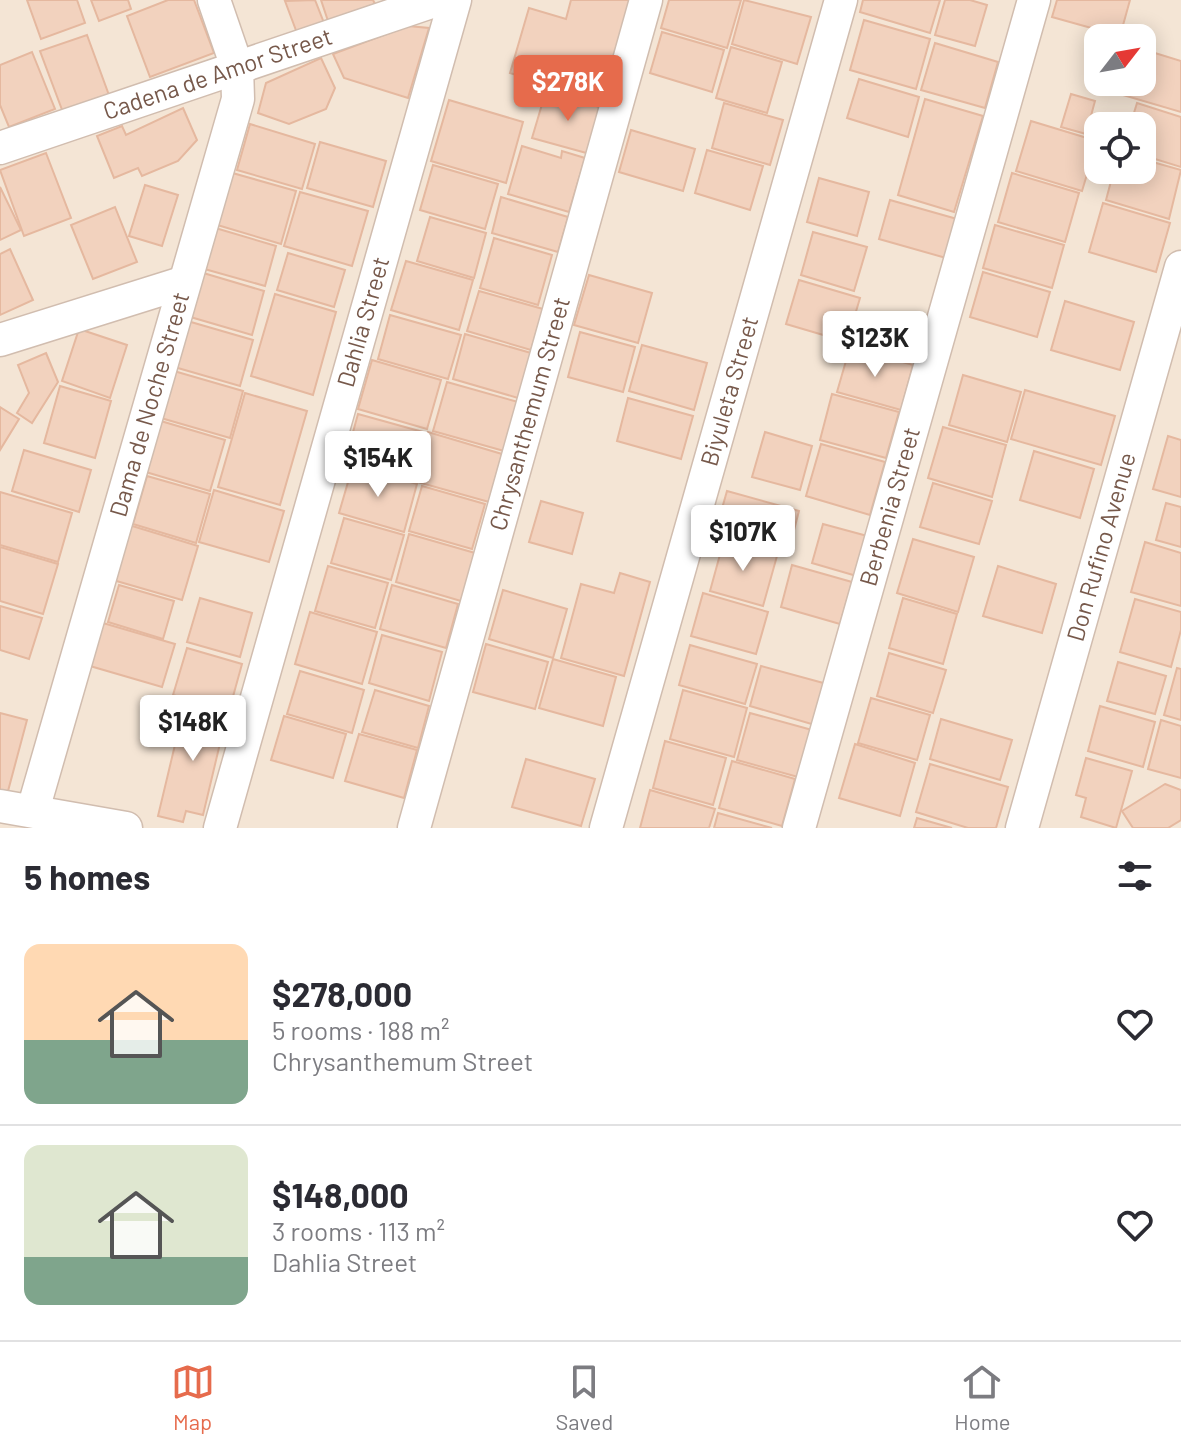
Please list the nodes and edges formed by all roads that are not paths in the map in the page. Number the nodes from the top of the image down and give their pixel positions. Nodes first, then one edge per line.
1 (214, 0) edge
2 (437, 0) edge
3 (455, 0) edge
4 (646, 0) edge
5 (841, 0) edge
6 (1034, 0) edge
7 (237, 67) junction
8 (0, 148) edge
9 (1181, 267) edge
10 (182, 283) junction
11 (0, 340) edge
12 (0, 806) edge
13 (33, 810) junction
14 (126, 828) edge
15 (220, 828) edge
16 (414, 828) edge
17 (606, 828) edge
18 (799, 828) edge
19 (1022, 828) edge

1 - 7 street, Dama de Noche Street
2 - 7 street, Cadena de Amor Street
3 - 15 street, Dahlia Street
4 - 16 street, Chrysanthemum Street
5 - 17 street, Biyuleta Street
6 - 18 street, Berbenia Street
7 - 8 street, Cadena de Amor Street
7 - 10 street, Dama de Noche Street
9 - 19 street, Don Rufino Avenue
10 - 11 street
10 - 13 street, Dama de Noche Street
12 - 13 street
13 - 14 street

